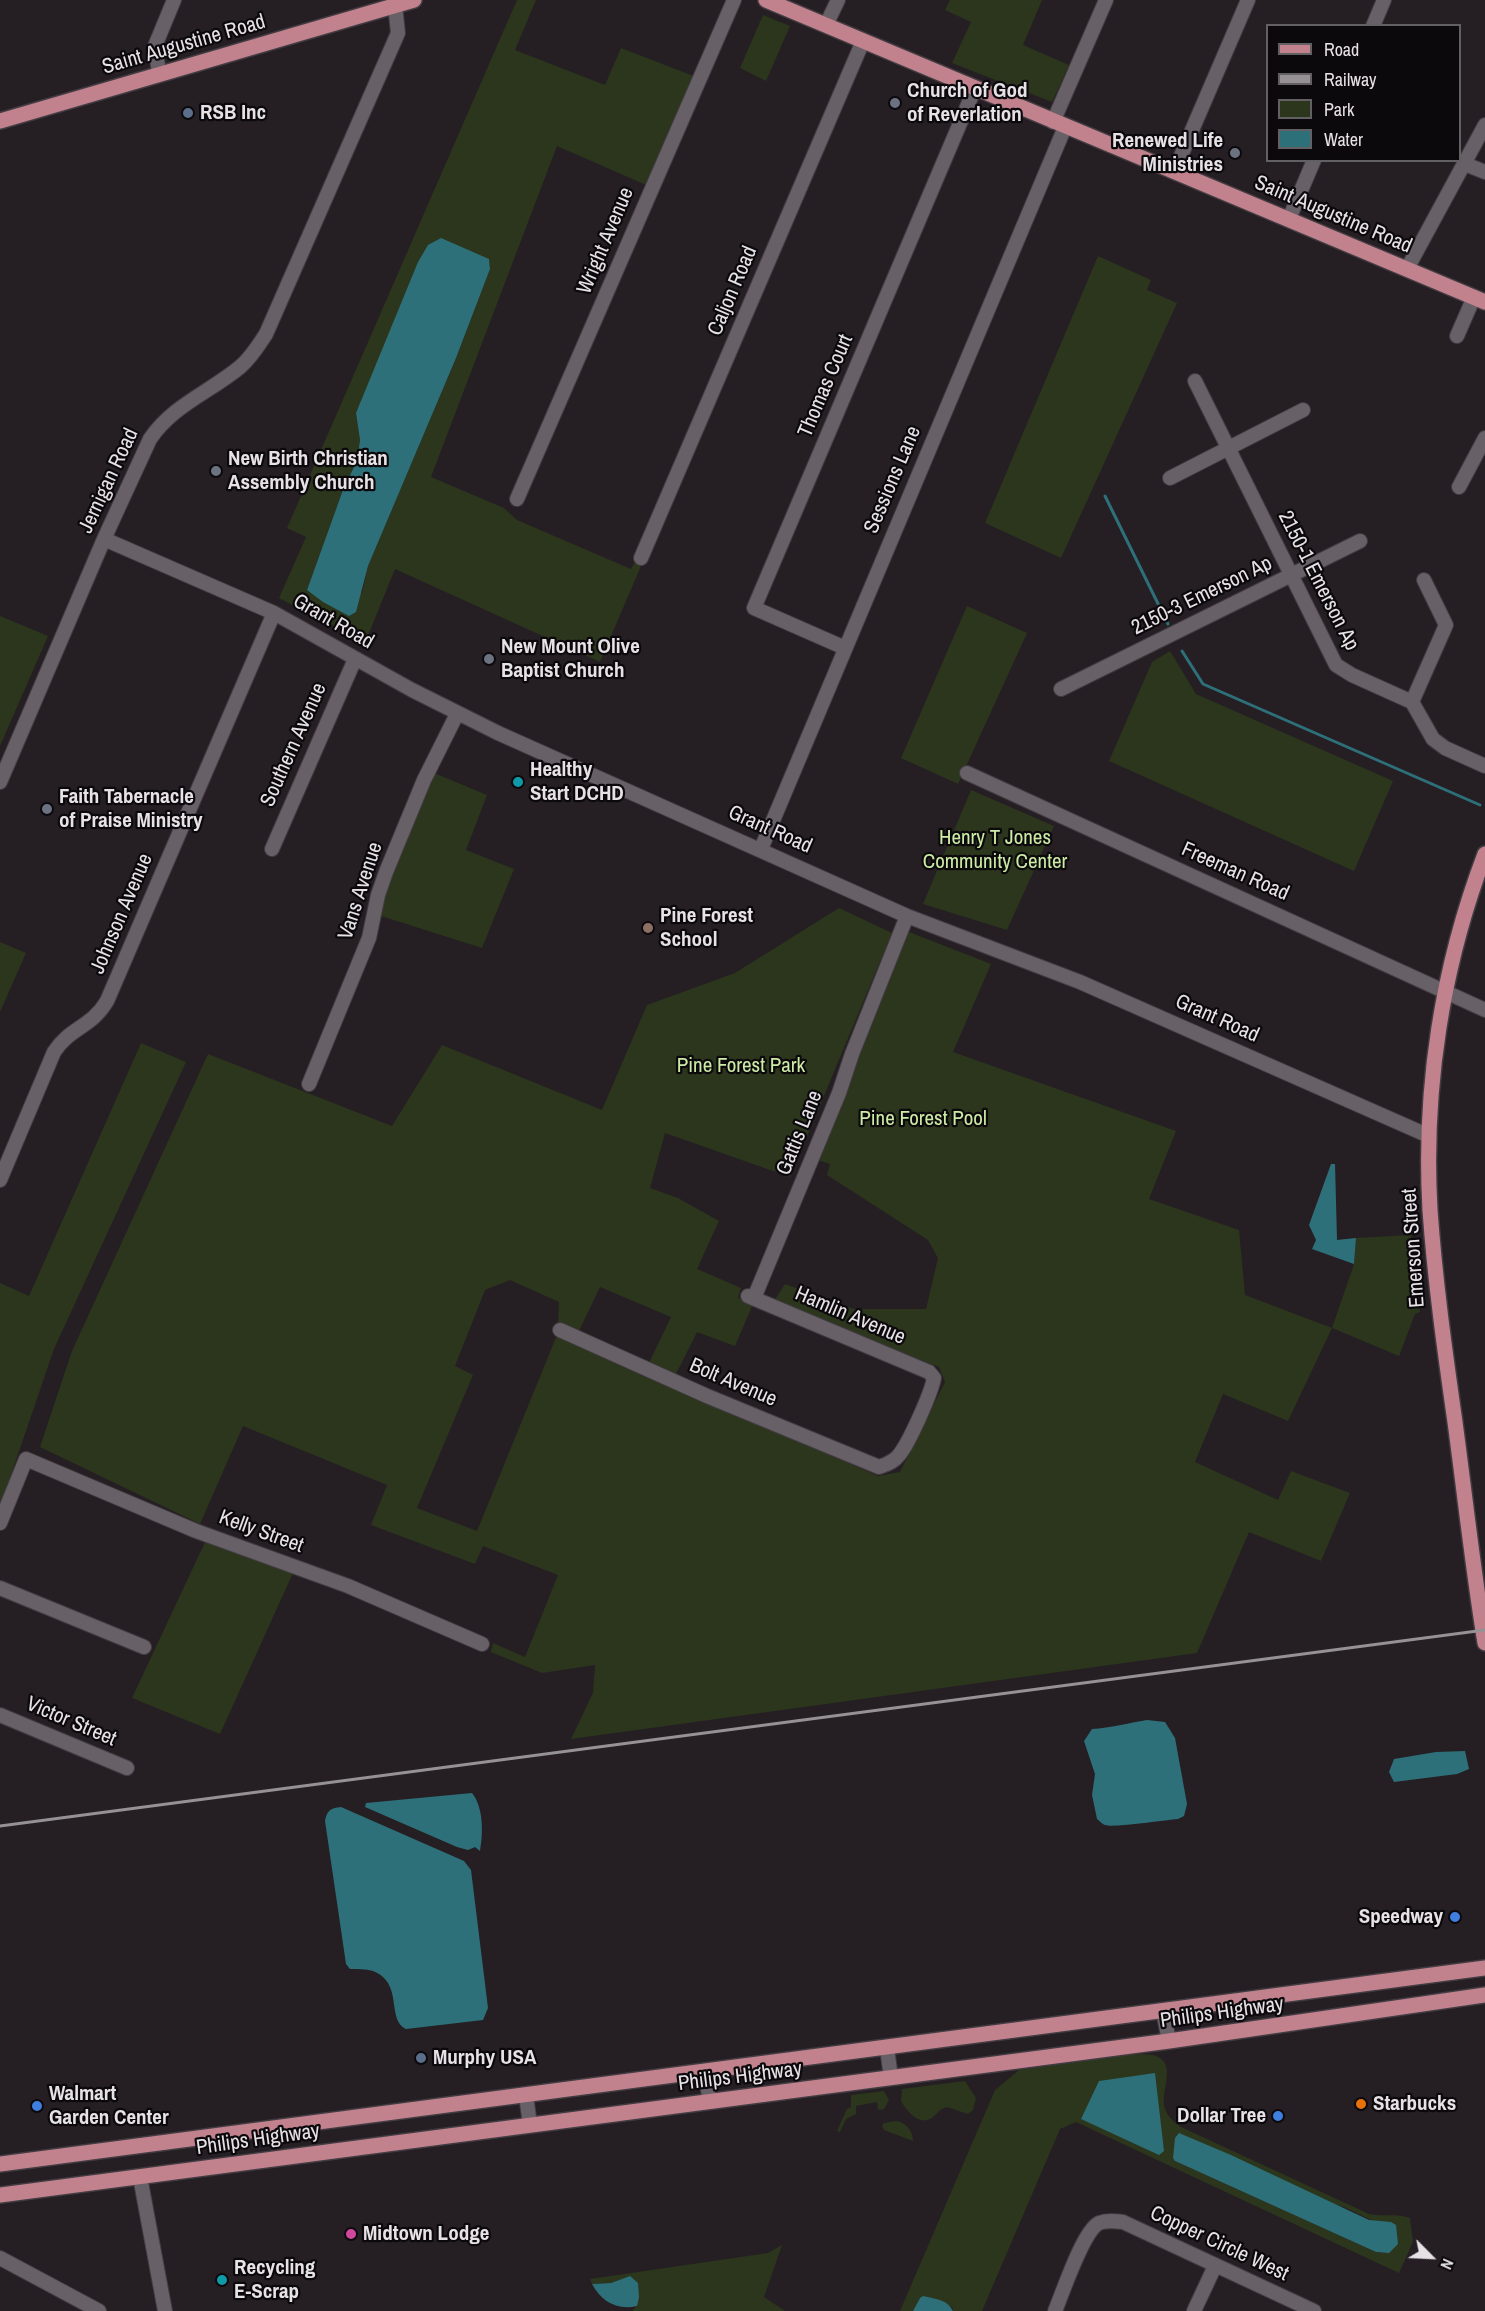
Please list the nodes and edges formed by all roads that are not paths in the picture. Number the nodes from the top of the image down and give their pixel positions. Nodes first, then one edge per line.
1 (174, 0) edge
2 (414, 0) edge
3 (734, 0) edge
4 (766, 0) edge
5 (838, 0) edge
6 (1106, 0) edge
7 (1248, 0) edge
8 (1384, 0) edge
9 (395, 5) junction
10 (1374, 24) edge
11 (826, 25) junction
12 (863, 41) junction
13 (159, 74) junction
14 (975, 88) junction
15 (0, 121) edge
16 (1059, 124) junction
17 (1485, 125) edge
18 (1313, 162) edge
19 (1466, 164) junction
20 (1174, 172) junction
21 (1485, 172) edge
22 (1288, 219) junction
23 (1407, 269) junction
24 (1480, 300) edge
25 (1457, 336) dead end
26 (1195, 381) dead end
27 (1303, 410) dead end
28 (1485, 438) edge
29 (1228, 449) junction
30 (1170, 478) dead end
31 (1459, 487) dead end
32 (517, 499) dead end
33 (104, 539) junction
34 (1360, 541) dead end
35 (641, 558) dead end
36 (1291, 575) junction
37 (1424, 580) dead end
38 (274, 613) junction
39 (845, 648) junction
40 (355, 659) junction
41 (1061, 689) dead end
42 (1412, 702) junction
43 (457, 714) junction
44 (1485, 766) edge
45 (967, 773) dead end
46 (0, 782) edge
47 (272, 849) dead end
48 (761, 849) junction
49 (1485, 854) edge
50 (907, 916) junction
51 (1445, 991) junction
52 (1485, 1010) edge
53 (309, 1084) dead end
54 (1429, 1136) junction
55 (0, 1180) edge
56 (751, 1297) joint
57 (560, 1330) dead end
58 (891, 1463) joint
59 (0, 1523) edge
60 (0, 1587) edge
61 (1485, 1643) edge
62 (482, 1644) dead end
63 (144, 1647) dead end
64 (0, 1715) edge
65 (127, 1768) dead end
66 (1485, 1968) edge
67 (1485, 1995) edge
68 (1460, 1999) junction
69 (1485, 2004) edge
70 (1163, 2011) junction
71 (1169, 2041) junction
72 (886, 2048) junction
73 (705, 2072) junction
74 (891, 2078) junction
75 (526, 2095) junction
76 (710, 2102) junction
77 (530, 2125) junction
78 (0, 2164) edge
79 (140, 2176) junction
80 (0, 2195) edge
81 (0, 2258) edge
82 (1215, 2266) junction
83 (99, 2311) edge
84 (165, 2311) edge
85 (1055, 2311) edge
86 (1194, 2311) edge
87 (1314, 2311) edge

1 - 13 street
2 - 9 main road, Saint Augustine Road
3 - 32 street, Wright Avenue
4 - 11 main road, Saint Augustine Road
5 - 11 street
6 - 16 street, Sessions Lane
7 - 20 street
8 - 10 street
9 - 13 main road, Saint Augustine Road
9 - 33 street, Jernigan Road
11 - 12 main road, Saint Augustine Road
12 - 14 main road, Saint Augustine Road
12 - 35 street, Caljon Road
13 - 15 main road, Saint Augustine Road
14 - 16 main road, Saint Augustine Road
14 - 39 street, Thomas Court
16 - 20 main road, Saint Augustine Road
16 - 39 street, Sessions Lane
17 - 19 street
18 - 22 street
19 - 21 street
19 - 23 street
20 - 22 main road, Saint Augustine Road
22 - 23 main road, Saint Augustine Road
23 - 24 main road, Saint Augustine Road
24 - 25 street
26 - 29 street, 2150-1 Emerson Ap
27 - 29 street
28 - 31 street
29 - 30 street
29 - 36 street, 2150-1 Emerson Ap
33 - 38 street, Grant Road
33 - 46 street, Jernigan Road
34 - 36 street, 2150-3 Emerson Ap
36 - 41 street, 2150-3 Emerson Ap
36 - 42 street, 2150-1 Emerson Ap
37 - 42 street
38 - 40 street, Grant Road
38 - 55 street, Johnson Avenue
39 - 48 street, Sessions Lane
40 - 43 street, Grant Road
40 - 47 street, Southern Avenue
42 - 44 street
43 - 48 street, Grant Road
43 - 53 street, Vans Avenue
45 - 51 street, Freeman Road
48 - 50 street, Grant Road
49 - 51 main road, Emerson Street
50 - 54 street, Grant Road
50 - 56 street, Gattis Lane
51 - 52 street, Freeman Road
51 - 54 main road, Emerson Street
54 - 61 main road, Emerson Street
56 - 58 street, Hamlin Avenue
57 - 58 street, Bolt Avenue
59 - 62 street, Kelly Street
60 - 63 street
64 - 65 street, Victor Street
66 - 70 main road, Philips Highway
67 - 68 main road, Philips Highway
68 - 69 main road
68 - 71 main road, Philips Highway
70 - 71 street
70 - 72 main road, Philips Highway
71 - 74 main road, Philips Highway
72 - 73 main road, Philips Highway
72 - 74 street
73 - 75 main road, Philips Highway
73 - 76 street
74 - 76 main road, Philips Highway
75 - 77 street
75 - 78 main road, Philips Highway
76 - 77 main road, Philips Highway
77 - 79 main road, Philips Highway
79 - 80 main road, Philips Highway
79 - 84 street
81 - 83 street
82 - 85 street, Copper Circle West
82 - 86 street
82 - 87 street, Copper Circle West

